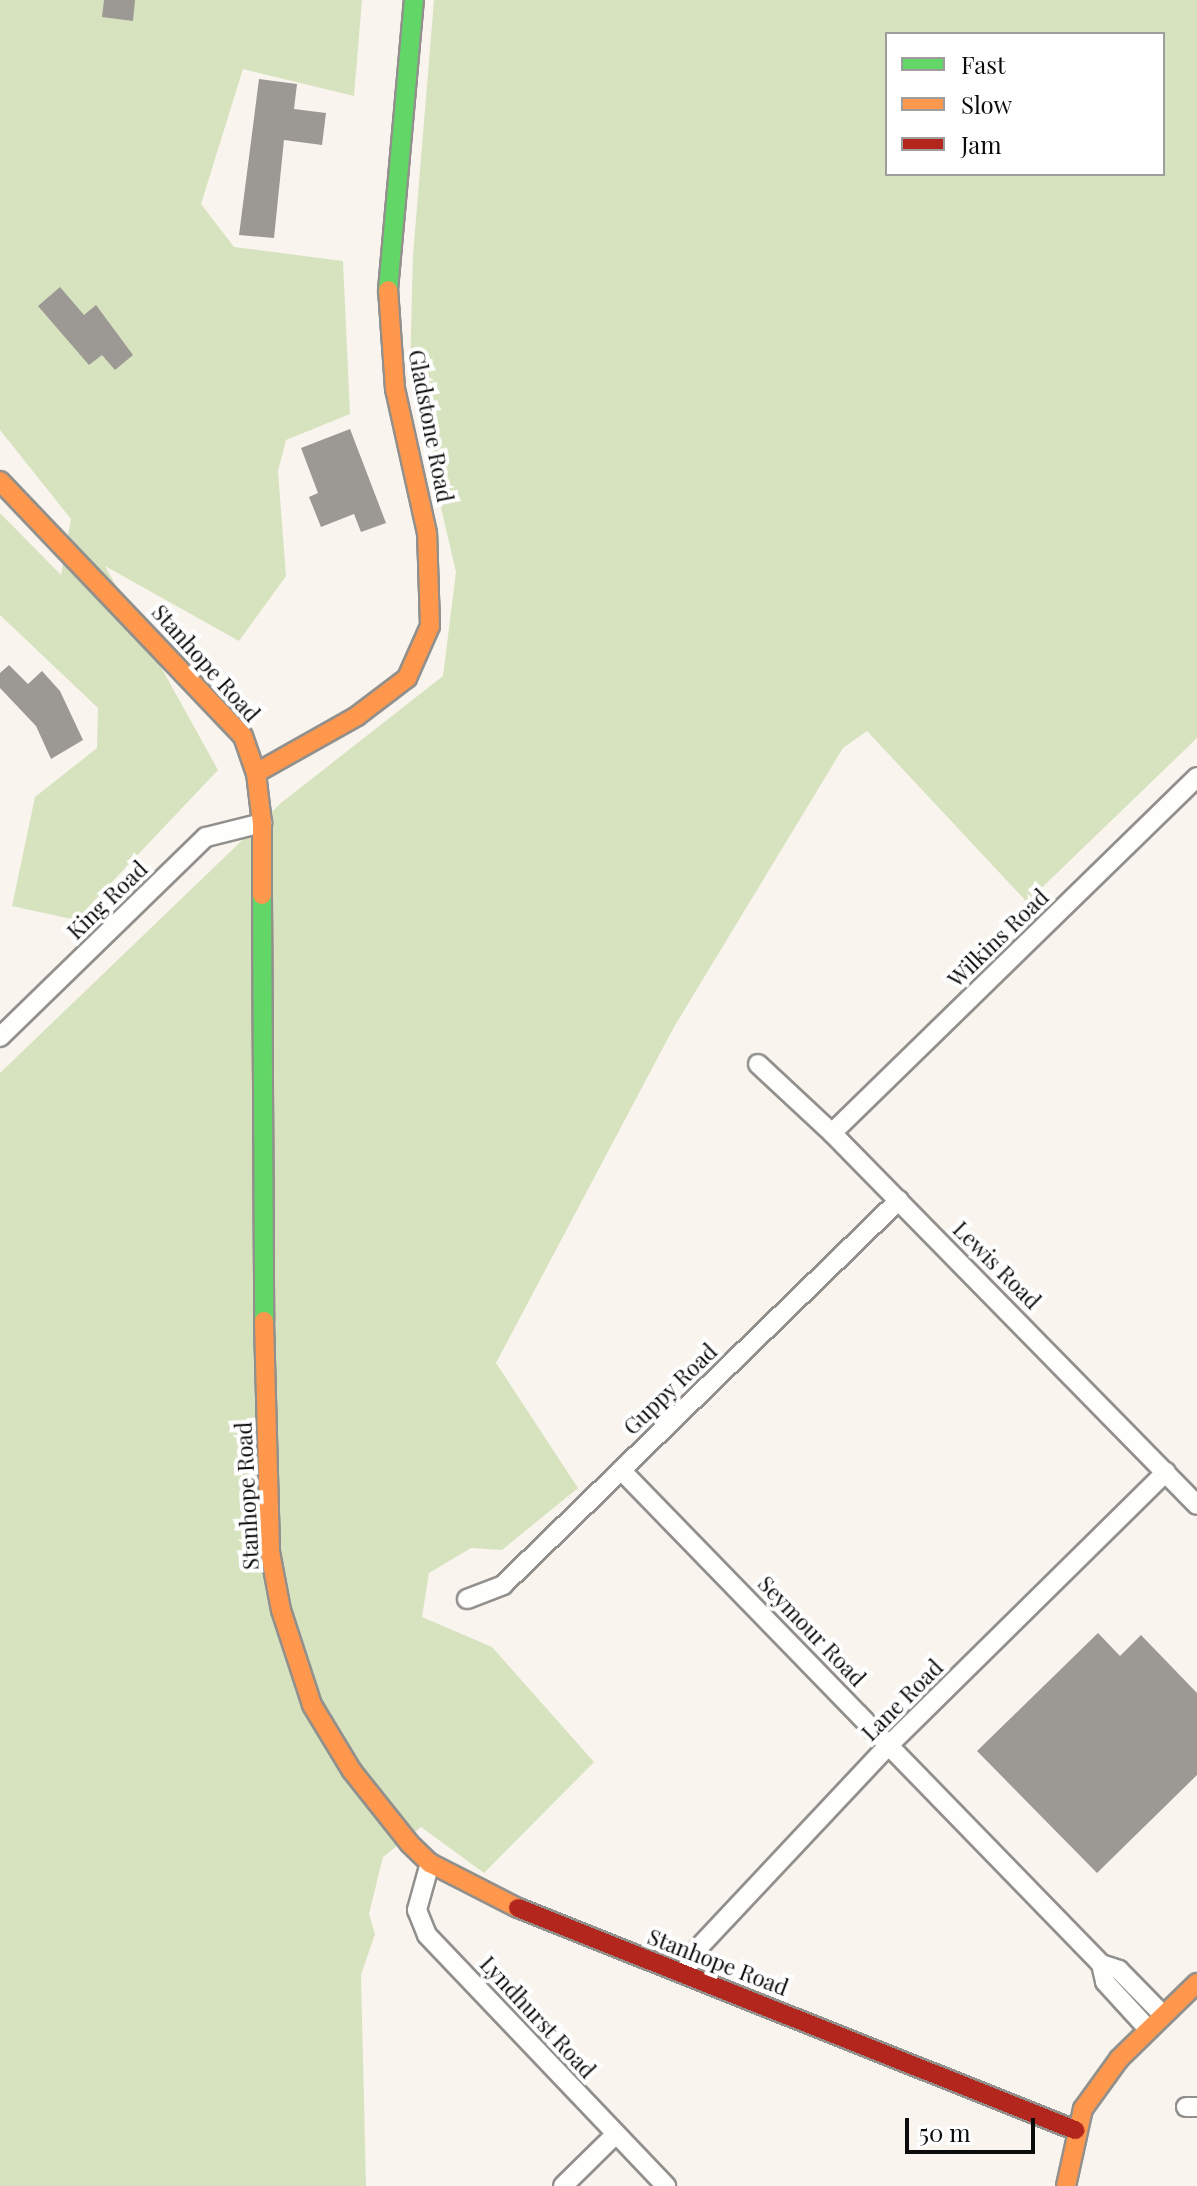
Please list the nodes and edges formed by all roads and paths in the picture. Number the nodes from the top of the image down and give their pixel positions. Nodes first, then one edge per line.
1 (414, 0) edge
2 (0, 481) edge
3 (256, 773) junction
4 (1197, 777) edge
5 (262, 823) junction
6 (0, 1037) edge
7 (758, 1064) dead end
8 (832, 1133) junction
9 (899, 1200) junction
10 (621, 1470) junction
11 (1166, 1472) junction
12 (1197, 1505) edge
13 (467, 1599) dead end
14 (889, 1745) junction
15 (430, 1863) junction
16 (1101, 1964) junction
17 (684, 1973) junction
18 (1197, 1983) edge
19 (1163, 2015) junction
20 (1148, 2029) junction
21 (1075, 2130) junction
22 (616, 2134) junction
23 (563, 2186) edge
24 (666, 2186) edge
25 (1066, 2186) edge

1 - 3 street, Gladstone Road
2 - 3 street, Stanhope Road
3 - 5 street, Stanhope Road
4 - 8 street, Wilkins Road
5 - 6 street, King Road
5 - 15 street, Stanhope Road
7 - 8 street, Lewis Road
8 - 9 street, Lewis Road
9 - 10 street, Guppy Road
9 - 11 street, Lewis Road
10 - 13 street, Guppy Road
10 - 14 street, Seymour Road
11 - 12 street, Lewis Road
11 - 14 street, Lane Road
14 - 16 street, Seymour Road
14 - 17 street, Lane Road
15 - 17 street, Stanhope Road
15 - 22 street, Lyndhurst Road
16 - 19 street, Seymour Road
16 - 20 street, Seymour Road
17 - 21 street, Stanhope Road
18 - 19 street
19 - 20 street
20 - 21 street
21 - 25 street
22 - 23 street
22 - 24 street, Lyndhurst Road

